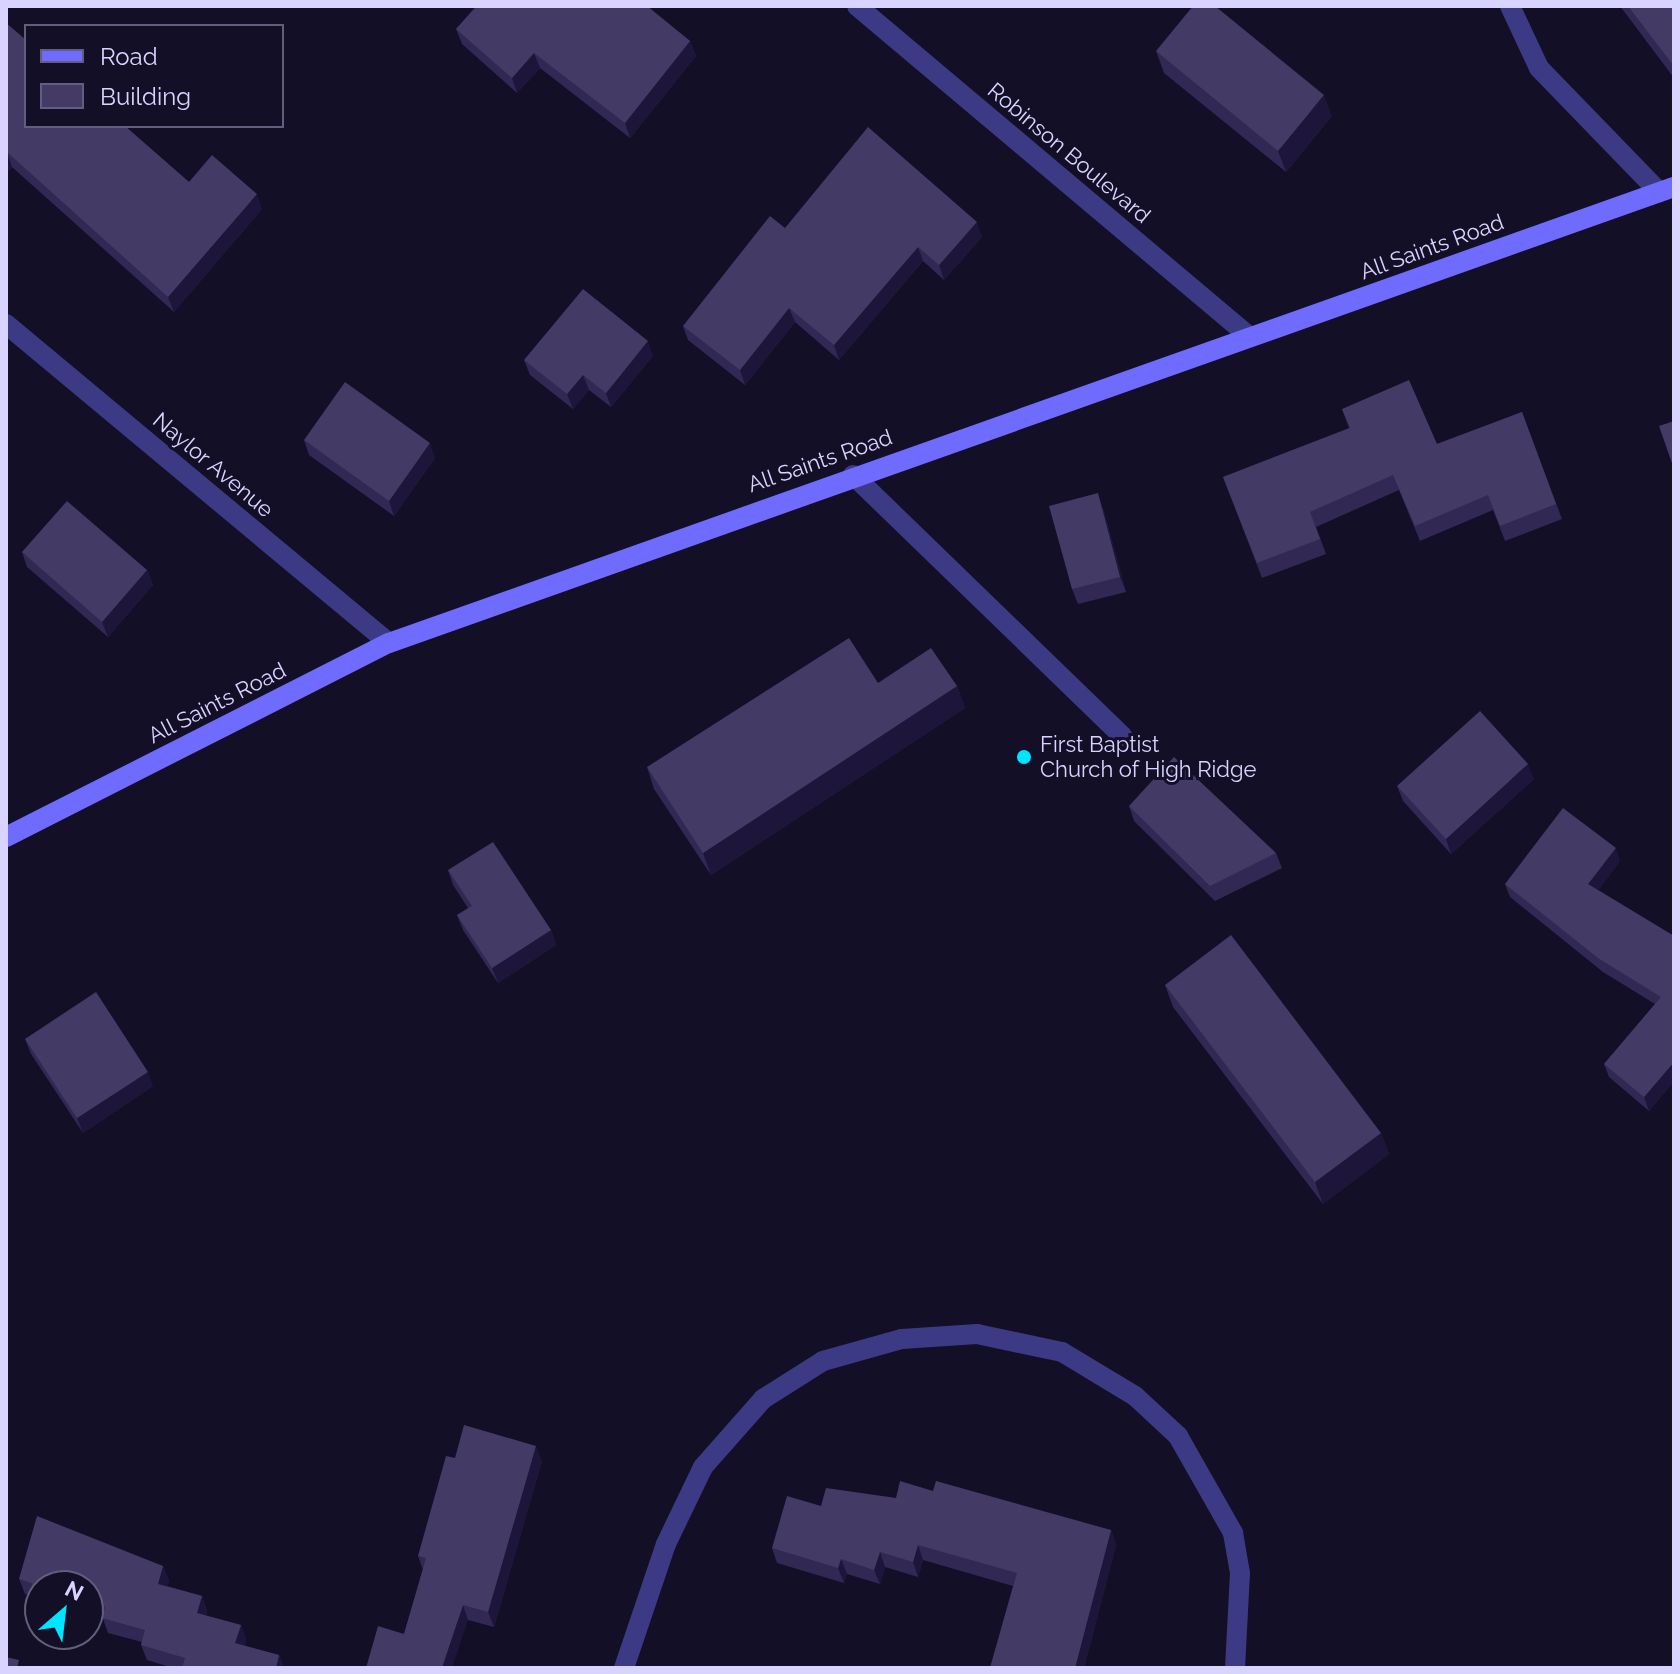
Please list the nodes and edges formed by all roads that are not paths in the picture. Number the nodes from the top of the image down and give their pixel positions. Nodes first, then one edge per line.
1 (857, 6) edge
2 (1510, 6) edge
3 (1667, 189) edge
4 (6, 324) edge
5 (1250, 337) junction
6 (853, 475) junction
7 (389, 643) junction
8 (1122, 736) dead end
9 (6, 837) edge
10 (624, 1668) edge
11 (1235, 1668) edge

1 - 5 street, Robinson Boulevard
2 - 3 street
3 - 5 street, All Saints Road
4 - 7 street, Naylor Avenue
5 - 6 street, All Saints Road
6 - 7 street, All Saints Road
6 - 8 street
7 - 9 street, All Saints Road
10 - 11 street

